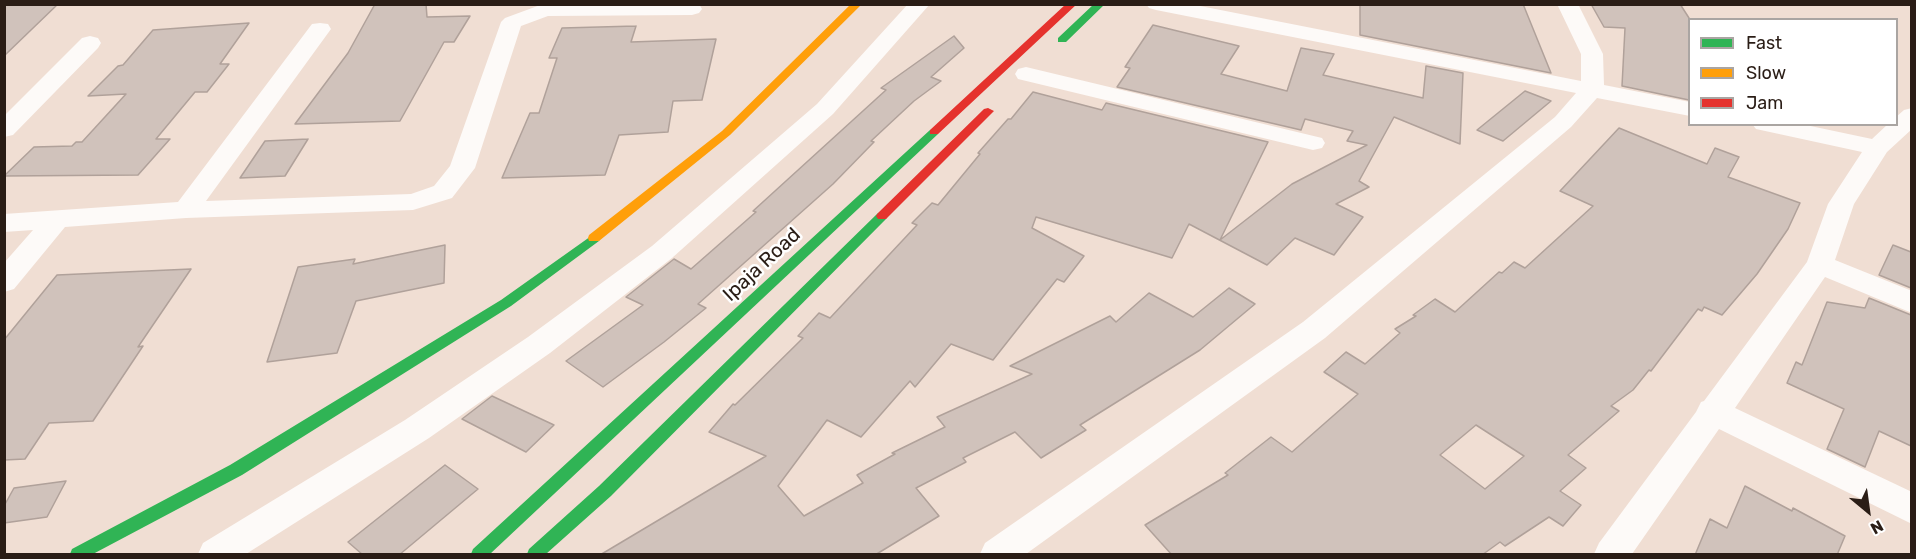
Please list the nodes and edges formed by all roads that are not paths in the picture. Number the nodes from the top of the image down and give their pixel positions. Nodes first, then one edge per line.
1 (857, 4) edge
2 (920, 4) edge
3 (1072, 4) edge
4 (1100, 4) edge
5 (1156, 4) edge
6 (1568, 4) edge
7 (692, 9) dead end
8 (320, 29) dead end
9 (90, 43) dead end
10 (1050, 51) dead end
11 (1026, 74) dead end
12 (1593, 88) junction
13 (1002, 98) dead end
14 (1688, 109) edge
15 (1911, 115) edge
16 (1773, 126) edge
17 (4, 130) edge
18 (1313, 143) dead end
19 (1877, 148) junction
20 (186, 210) junction
21 (56, 220) junction
22 (4, 223) edge
23 (1820, 264) junction
24 (4, 282) edge
25 (1911, 303) edge
26 (1712, 411) junction
27 (1911, 510) edge
28 (78, 555) edge
29 (216, 555) edge
30 (479, 555) edge
31 (535, 555) edge
32 (998, 555) edge
33 (1612, 555) edge

1 - 28 main road
2 - 29 street
3 - 30 main road, Ipaja Road
4 - 10 main road
5 - 12 street
6 - 12 street
7 - 20 street
8 - 20 street
9 - 17 street
11 - 18 street
12 - 14 street
12 - 32 street
13 - 31 main road
15 - 19 street
16 - 19 street
19 - 23 street
20 - 21 street
21 - 22 street
21 - 24 street
23 - 25 street
23 - 26 street
26 - 27 street
26 - 33 street

